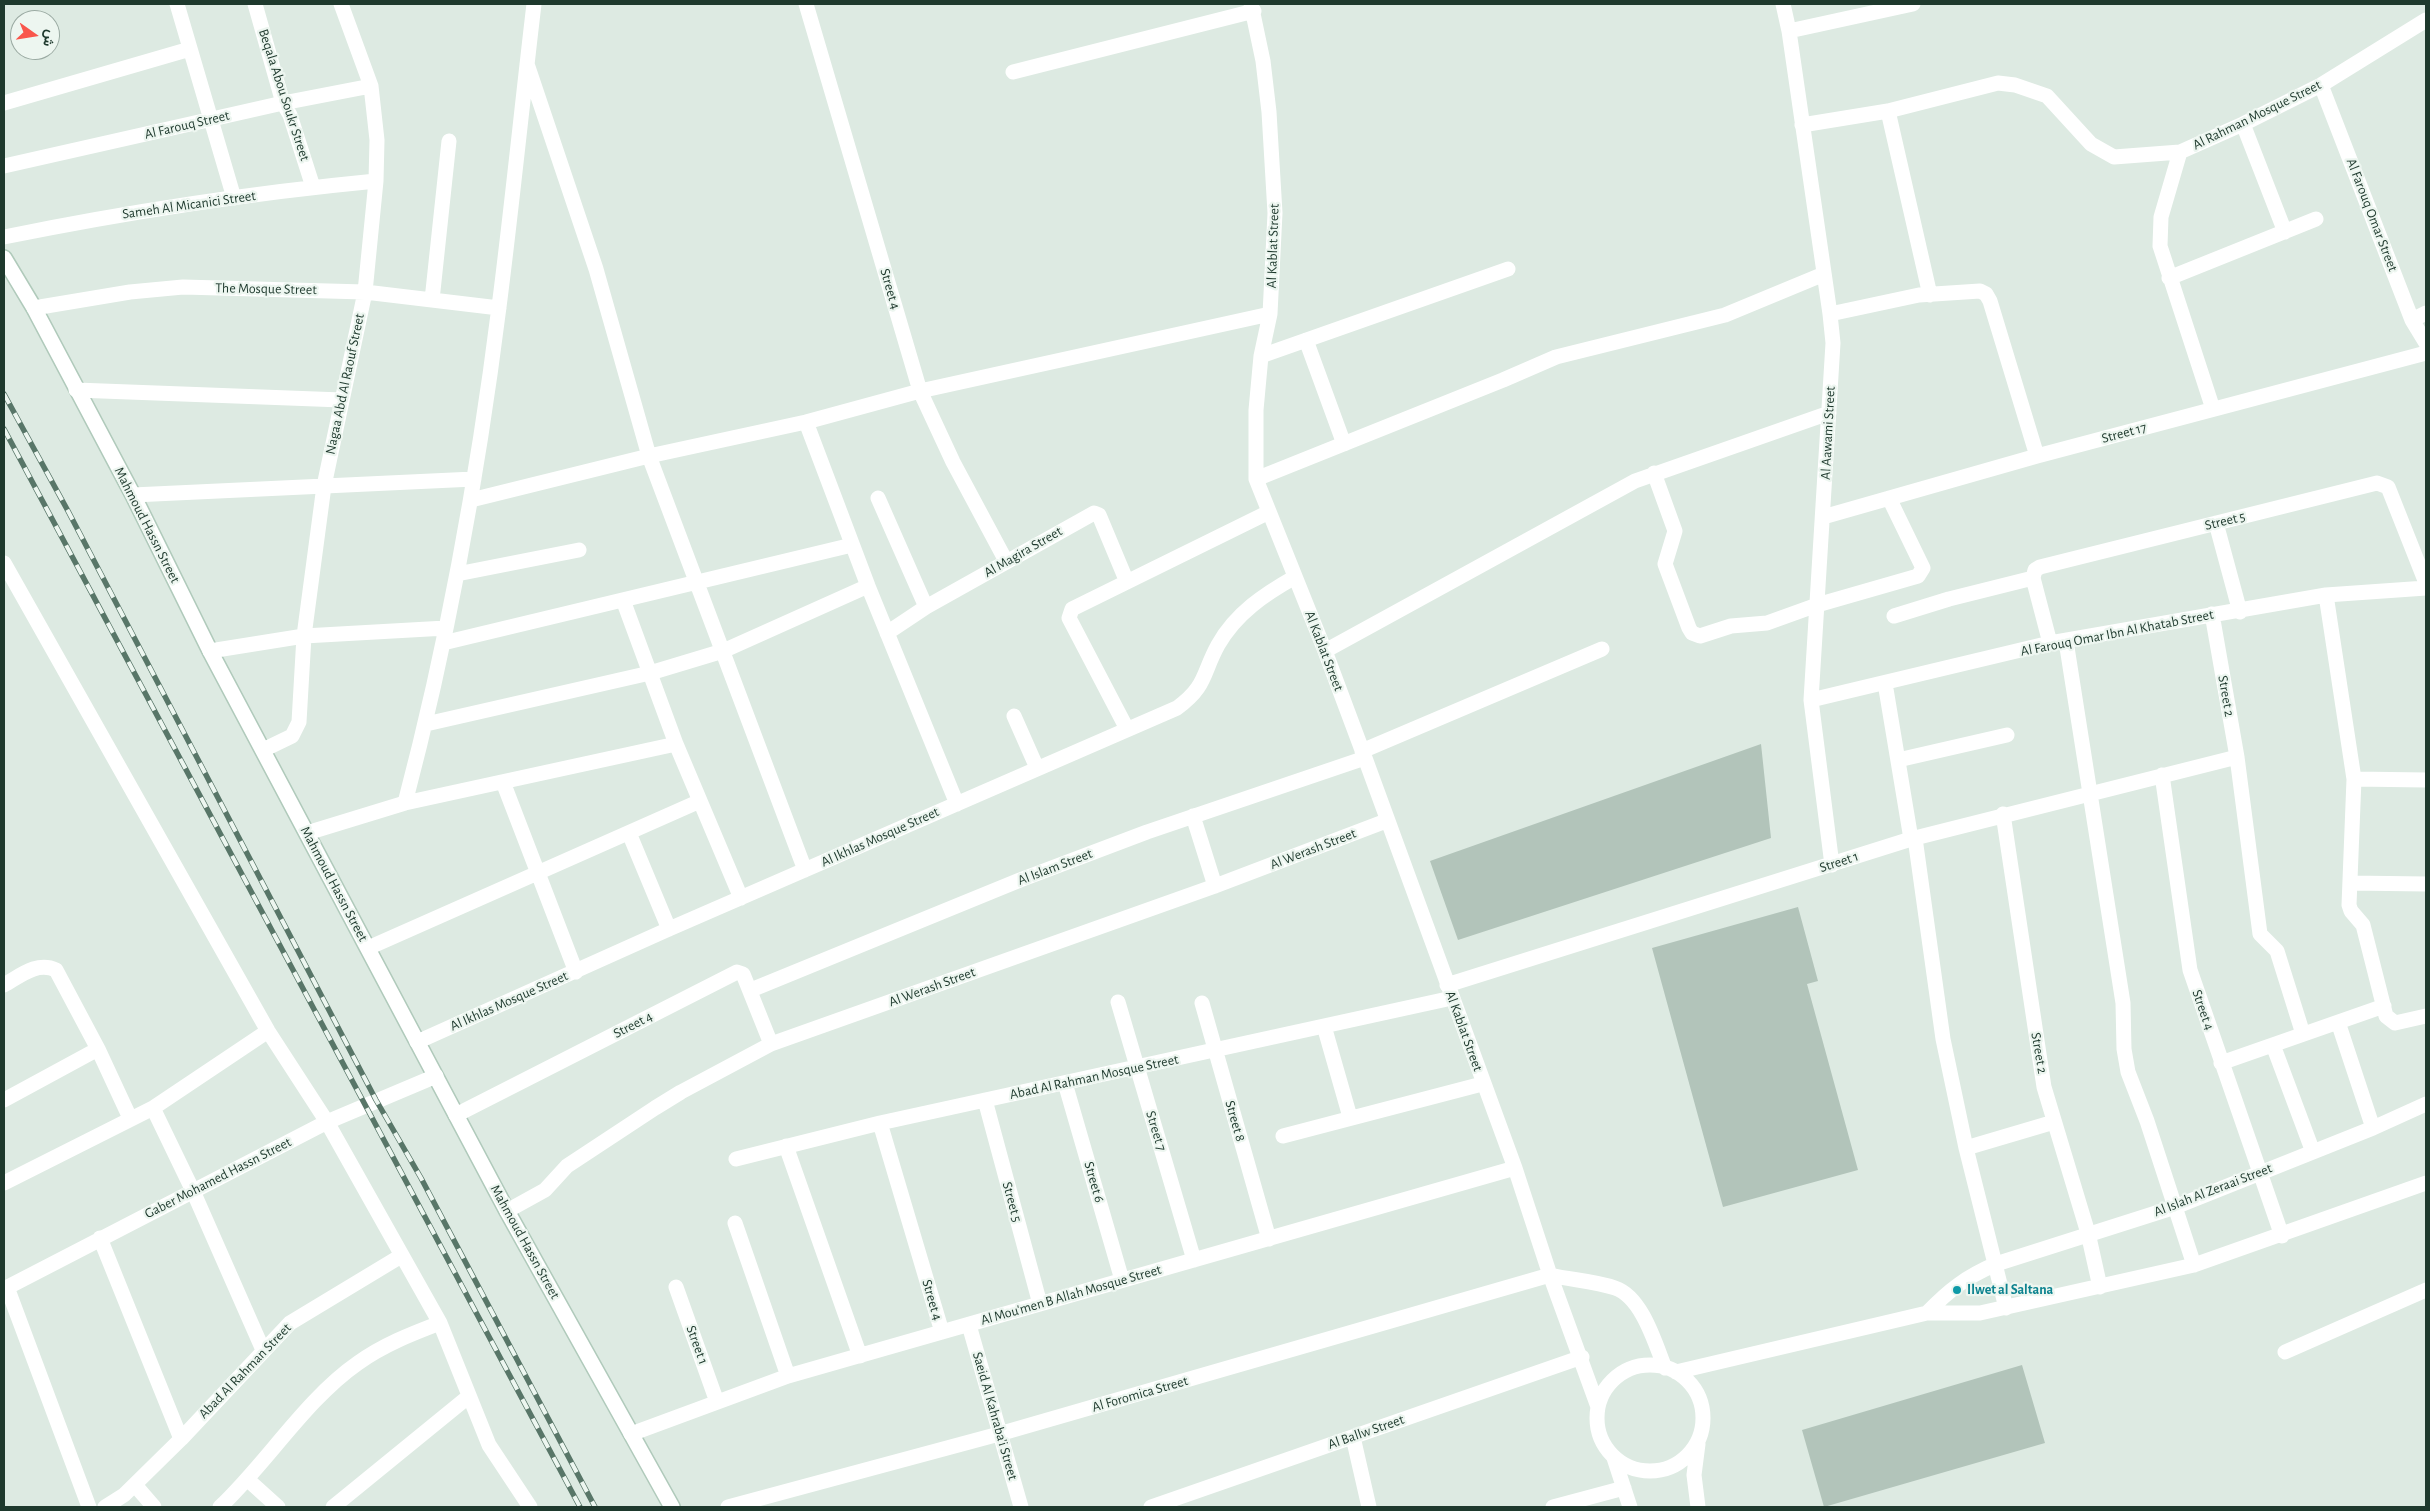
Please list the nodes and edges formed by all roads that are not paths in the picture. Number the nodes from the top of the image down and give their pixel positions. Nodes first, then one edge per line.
1 (177, 4) edge
2 (255, 4) edge
3 (341, 4) edge
4 (534, 4) edge
5 (806, 4) edge
6 (1784, 4) edge
7 (1913, 4) edge
8 (1252, 7) edge
9 (2426, 20) edge
10 (1790, 31) junction
11 (190, 49) junction
12 (527, 64) junction
13 (1013, 72) dead end
14 (2322, 84) junction
15 (372, 86) junction
16 (4, 103) edge
17 (284, 103) junction
18 (1888, 111) junction
19 (211, 120) junction
20 (2243, 124) junction
21 (1802, 125) junction
22 (448, 141) dead end
23 (2180, 152) junction
24 (4, 166) edge
25 (376, 180) junction
26 (313, 187) junction
27 (234, 198) junction
28 (2316, 219) dead end
29 (2285, 232) junction
30 (4, 237) edge
31 (4, 258) edge
32 (1508, 269) dead end
33 (1824, 274) junction
34 (2169, 278) junction
35 (365, 292) junction
36 (1930, 295) junction
37 (432, 300) junction
38 (34, 308) junction
39 (499, 308) junction
40 (2426, 313) edge
41 (1270, 314) junction
42 (1830, 314) junction
43 (2412, 320) junction
44 (1306, 340) junction
45 (2426, 343) edge
46 (2426, 353) edge
47 (1261, 356) junction
48 (76, 390) junction
49 (920, 391) junction
50 (342, 400) junction
51 (2213, 409) junction
52 (1829, 413) junction
53 (806, 422) junction
54 (1344, 444) junction
55 (650, 456) junction
56 (2037, 456) junction
57 (1654, 473) junction
58 (474, 479) junction
59 (1256, 479) junction
60 (324, 486) junction
61 (133, 495) junction
62 (878, 498) dead end
63 (1889, 498) junction
64 (471, 500) junction
65 (1269, 512) junction
66 (1823, 517) junction
67 (2216, 523) junction
68 (852, 545) junction
69 (579, 550) dead end
70 (1006, 561) junction
71 (4, 564) edge
72 (456, 574) junction
73 (1296, 577) junction
74 (2033, 578) junction
75 (696, 581) junction
76 (1127, 582) junction
77 (2426, 583) edge
78 (868, 586) junction
79 (2426, 588) edge
80 (2326, 595) junction
81 (623, 600) junction
82 (1817, 605) junction
83 (926, 607) junction
84 (2240, 612) junction
85 (2212, 614) junction
86 (1894, 616) dead end
87 (887, 633) junction
88 (304, 636) junction
89 (445, 636) junction
90 (2066, 641) junction
91 (2050, 643) junction
92 (1602, 649) dead end
93 (210, 651) junction
94 (723, 651) junction
95 (1325, 651) junction
96 (650, 673) junction
97 (1885, 683) junction
98 (1811, 700) junction
99 (1014, 716) dead end
100 (426, 724) junction
101 (1127, 729) junction
102 (2006, 734) dead end
103 (676, 744) junction
104 (264, 750) junction
105 (1363, 755) junction
106 (2237, 757) junction
107 (1898, 760) junction
108 (1038, 768) junction
109 (2162, 775) junction
110 (2354, 779) junction
111 (2426, 780) edge
112 (503, 782) junction
113 (2090, 793) junction
114 (700, 801) junction
115 (405, 803) junction
116 (957, 804) junction
117 (2003, 814) junction
118 (1193, 816) junction
119 (1386, 821) junction
120 (307, 833) junction
121 (629, 833) junction
122 (1913, 839) junction
123 (1832, 865) junction
124 (805, 870) junction
125 (538, 873) junction
126 (2350, 884) junction
127 (2426, 884) edge
128 (1215, 886) junction
129 (741, 898) junction
130 (669, 930) junction
131 (368, 948) junction
132 (576, 972) junction
133 (4, 985) edge
134 (750, 990) junction
135 (1449, 991) junction
136 (1118, 1002) dead end
137 (1202, 1002) dead end
138 (2384, 1006) junction
139 (2426, 1016) edge
140 (2338, 1022) junction
141 (1324, 1026) junction
142 (268, 1031) junction
143 (2303, 1034) junction
144 (417, 1042) junction
145 (771, 1044) junction
146 (2273, 1045) junction
147 (98, 1048) junction
148 (1215, 1050) junction
149 (2221, 1064) junction
150 (1137, 1068) junction
151 (436, 1076) junction
152 (1065, 1083) junction
153 (1482, 1084) junction
154 (4, 1100) edge
155 (985, 1100) junction
156 (2426, 1104) edge
157 (153, 1108) junction
158 (456, 1115) junction
159 (1350, 1117) junction
160 (130, 1118) junction
161 (327, 1122) junction
162 (2054, 1122) junction
163 (880, 1123) junction
164 (2373, 1128) junction
165 (1283, 1136) dead end
166 (786, 1146) junction
167 (1966, 1148) junction
168 (2313, 1152) junction
169 (736, 1159) dead end
170 (1515, 1168) junction
171 (2261, 1172) junction
172 (4, 1183) edge
173 (2426, 1183) edge
174 (193, 1191) junction
175 (2175, 1207) junction
176 (507, 1211) junction
177 (735, 1223) dead end
178 (2088, 1233) junction
179 (2282, 1236) junction
180 (100, 1238) junction
181 (1269, 1239) junction
182 (401, 1256) junction
183 (1194, 1260) junction
184 (1996, 1264) junction
185 (2194, 1265) junction
186 (1550, 1276) junction
187 (1122, 1280) junction
188 (676, 1287) dead end
189 (2100, 1287) junction
190 (5, 1288) edge
191 (2426, 1290) edge
192 (1040, 1304) junction
193 (2006, 1308) junction
194 (1927, 1313) junction
195 (440, 1323) junction
196 (969, 1324) junction
197 (942, 1332) junction
198 (263, 1350) junction
199 (2285, 1352) dead end
200 (860, 1356) junction
201 (1582, 1357) junction
202 (1671, 1370) junction
203 (788, 1376) junction
204 (468, 1397) junction
205 (717, 1402) junction
206 (1598, 1407) junction
207 (631, 1434) junction
208 (1000, 1434) junction
209 (1353, 1437) junction
210 (1699, 1438) junction
211 (180, 1439) junction
212 (1614, 1458) junction
213 (247, 1479) junction
214 (135, 1485) junction
215 (1624, 1488) junction
216 (1159, 1506) edge
217 (89, 1507) edge
218 (105, 1507) edge
219 (154, 1507) edge
220 (220, 1507) edge
221 (278, 1507) edge
222 (333, 1507) edge
223 (530, 1507) edge
224 (672, 1507) edge
225 (728, 1507) edge
226 (1021, 1507) edge
227 (1369, 1507) edge
228 (1553, 1507) edge
229 (1630, 1507) edge
230 (1698, 1507) edge

1 - 11 street
2 - 17 street, Beqala Abou Soukr Street
3 - 15 street, Nagaa Abd Al Raouf Street
4 - 12 street
5 - 49 street, Street 4
6 - 10 street, Al Aawami Street
7 - 10 street
8 - 13 street
8 - 41 street, Al Kablat Street
9 - 14 street, Al Rahman Mosque Street
10 - 21 street, Al Aawami Street
11 - 16 street
11 - 19 street
12 - 39 street
12 - 55 street
14 - 20 street, Al Rahman Mosque Street
14 - 43 street, Al Farouq Omar Street
15 - 17 street, Al Farouq Street
15 - 25 street, Nagaa Abd Al Raouf Street
17 - 19 street, Al Farouq Street
17 - 26 street, Beqala Abou Soukr Street
18 - 21 street, Al Rahman Mosque Street
18 - 23 street, Al Rahman Mosque Street
18 - 36 street
19 - 24 street, Al Farouq Street
19 - 27 street
20 - 23 street, Al Rahman Mosque Street
20 - 29 street
21 - 33 street, Al Aawami Street
22 - 37 street
23 - 34 street
25 - 26 street, Sameh Al Micanici Street
25 - 35 street, Nagaa Abd Al Raouf Street
26 - 27 street, Sameh Al Micanici Street
27 - 30 street, Sameh Al Micanici Street
28 - 29 street
29 - 34 street
31 - 38 street, Mahmoud Hassn Street
32 - 44 street
33 - 42 street, Al Aawami Street
33 - 54 street
34 - 51 street
35 - 37 street, The Mosque Street
35 - 38 street, The Mosque Street
35 - 50 street, Nagaa Abd Al Raouf Street
36 - 42 street
36 - 56 street
37 - 39 street, The Mosque Street
38 - 48 street, Mahmoud Hassn Street
39 - 58 street
40 - 43 street
41 - 47 street, Al Kablat Street
41 - 49 street
42 - 52 street, Al Aawami Street
43 - 45 street, Al Farouq Omar Street
44 - 47 street
44 - 54 street
46 - 51 street, Street 17
47 - 59 street, Al Kablat Street
48 - 50 street
48 - 61 street, Mahmoud Hassn Street
49 - 53 street
49 - 70 street, Street 4
50 - 60 street, Nagaa Abd Al Raouf Street
51 - 56 street, Street 17
52 - 57 street
52 - 66 street, Al Aawami Street
53 - 55 street
53 - 68 street
54 - 59 street
55 - 64 street
55 - 75 street
56 - 63 street, Street 17
57 - 82 street
57 - 95 street
58 - 60 street
58 - 64 street
59 - 65 street, Al Kablat Street
60 - 61 street
60 - 88 street, Nagaa Abd Al Raouf Street
61 - 93 street, Mahmoud Hassn Street
62 - 83 street
63 - 66 street, Street 17
63 - 82 street
64 - 72 street
65 - 73 street, Al Kablat Street
65 - 76 street
66 - 82 street, Al Aawami Street
67 - 74 street, Street 5
67 - 77 street, Street 5
67 - 84 street
68 - 75 street
68 - 78 street
69 - 72 street
70 - 76 street, Al Magira Street
70 - 83 street, Al Magira Street
71 - 142 street
72 - 89 street
73 - 95 street, Al Kablat Street
73 - 101 street, Al Ikhlas Mosque Street
74 - 86 street
74 - 91 street
75 - 81 street
75 - 94 street
76 - 101 street
78 - 87 street
78 - 94 street
79 - 80 street, Al Farouq Omar Ibn Al Khatab Street
80 - 84 street, Al Farouq Omar Ibn Al Khatab Street
80 - 110 street
81 - 89 street
81 - 96 street
82 - 98 street, Al Aawami Street
83 - 87 street, Al Magira Street
84 - 85 street, Al Farouq Omar Ibn Al Khatab Street
85 - 90 street, Al Farouq Omar Ibn Al Khatab Street
85 - 106 street, Street 2
87 - 116 street
88 - 89 street
88 - 93 street
88 - 104 street, Nagaa Abd Al Raouf Street
89 - 100 street
90 - 91 street, Al Farouq Omar Ibn Al Khatab Street
90 - 113 street
91 - 97 street, Al Farouq Omar Ibn Al Khatab Street
92 - 105 street, Al Islam Street
93 - 104 street, Mahmoud Hassn Street
94 - 96 street
94 - 124 street
95 - 105 street, Al Kablat Street
96 - 100 street
96 - 103 street
97 - 98 street, Al Farouq Omar Ibn Al Khatab Street
97 - 107 street
98 - 123 street, Al Aawami Street
99 - 108 street
100 - 115 street
101 - 108 street, Al Ikhlas Mosque Street
102 - 107 street
103 - 112 street
103 - 114 street
104 - 120 street, Mahmoud Hassn Street
105 - 118 street, Al Islam Street
105 - 119 street, Al Kablat Street
106 - 109 street, Street 1
106 - 143 street, Street 2
107 - 122 street
108 - 116 street, Al Ikhlas Mosque Street
109 - 113 street, Street 1
109 - 149 street, Street 4
110 - 111 street
110 - 126 street
112 - 115 street
112 - 125 street
113 - 117 street, Street 1
113 - 175 street
114 - 121 street
114 - 129 street
115 - 120 street
116 - 124 street, Al Ikhlas Mosque Street
117 - 122 street, Street 1
117 - 162 street, Street 2
118 - 128 street
118 - 134 street, Al Islam Street
119 - 128 street, Al Werash Street
119 - 135 street, Al Kablat Street
120 - 131 street, Mahmoud Hassn Street
121 - 125 street
121 - 130 street
122 - 123 street, Street 1
122 - 167 street
123 - 135 street, Street 1
124 - 129 street, Al Ikhlas Mosque Street
125 - 131 street
125 - 132 street
126 - 127 street
126 - 138 street
128 - 145 street, Al Werash Street
129 - 130 street, Al Ikhlas Mosque Street
130 - 132 street, Al Ikhlas Mosque Street
131 - 144 street, Mahmoud Hassn Street
132 - 144 street, Al Ikhlas Mosque Street
133 - 147 street
134 - 145 street, Street 4
134 - 158 street, Street 4
135 - 141 street, Abad Al Rahman Mosque Street
135 - 153 street, Al Kablat Street
136 - 150 street, Street 7
137 - 148 street, Street 8
138 - 139 street
138 - 140 street
140 - 143 street
140 - 164 street
141 - 148 street, Abad Al Rahman Mosque Street
141 - 159 street
142 - 157 street
142 - 161 street
143 - 146 street
144 - 151 street, Mahmoud Hassn Street
145 - 176 street, Al Werash Street
146 - 149 street
146 - 168 street
147 - 154 street
147 - 160 street
148 - 150 street, Abad Al Rahman Mosque Street
148 - 181 street, Street 8
149 - 171 street, Street 4
150 - 152 street, Abad Al Rahman Mosque Street
150 - 183 street, Street 7
151 - 158 street, Mahmoud Hassn Street
151 - 161 street, Gaber Mohamed Hassn Street
152 - 155 street, Abad Al Rahman Mosque Street
152 - 187 street, Street 6
153 - 159 street
153 - 170 street, Al Kablat Street
155 - 163 street, Abad Al Rahman Mosque Street
155 - 192 street, Street 5
156 - 164 street, Al Islah Al Zeraai Street
157 - 160 street
157 - 174 street
158 - 176 street, Mahmoud Hassn Street
159 - 165 street
160 - 172 street
161 - 174 street, Gaber Mohamed Hassn Street
161 - 182 street
162 - 167 street
162 - 178 street, Street 2
163 - 166 street, Abad Al Rahman Mosque Street
163 - 197 street, Street 4
164 - 168 street, Al Islah Al Zeraai Street
166 - 169 street, Abad Al Rahman Mosque Street
166 - 200 street
167 - 184 street
168 - 171 street, Al Islah Al Zeraai Street
170 - 181 street, Al Mou'men B Allah Mosque Street
170 - 186 street, Al Kablat Street
171 - 175 street, Al Islah Al Zeraai Street
171 - 179 street, Street 4
173 - 179 street
174 - 180 street, Gaber Mohamed Hassn Street
174 - 198 street
175 - 178 street, Al Islah Al Zeraai Street
175 - 185 street
176 - 207 street, Mahmoud Hassn Street
177 - 203 street
178 - 184 street, Al Islah Al Zeraai Street
178 - 189 street, Street 2
179 - 185 street
180 - 190 street, Gaber Mohamed Hassn Street
180 - 211 street
181 - 183 street, Al Mou'men B Allah Mosque Street
182 - 195 street
182 - 198 street, Abad Al Rahman Street
183 - 187 street, Al Mou'men B Allah Mosque Street
184 - 193 street
184 - 194 street, Al Islah Al Zeraai Street
185 - 189 street
186 - 201 street, Al Kablat Street
186 - 202 street
186 - 208 street, Al Foromica Street
187 - 192 street, Al Mou'men B Allah Mosque Street
188 - 205 street, Street 1
189 - 193 street
190 - 217 street
191 - 199 street
192 - 196 street, Al Mou'men B Allah Mosque Street
193 - 194 street
194 - 202 street
195 - 204 street
195 - 213 street
196 - 197 street, Al Mou'men B Allah Mosque Street
196 - 208 street, Saeid Al Kahraba'i Street
197 - 200 street, Al Mou'men B Allah Mosque Street
198 - 211 street, Abad Al Rahman Street
200 - 203 street, Al Mou'men B Allah Mosque Street
201 - 206 street, Al Kablat Street
201 - 209 street, Al Ballw Street
202 - 206 street
202 - 210 street
203 - 205 street, Al Mou'men B Allah Mosque Street
204 - 222 street
204 - 223 street
205 - 207 street, Al Mou'men B Allah Mosque Street
206 - 212 street
207 - 224 street, Mahmoud Hassn Street
208 - 225 street, Al Foromica Street
208 - 226 street, Saeid Al Kahraba'i Street
209 - 216 street, Al Ballw Street
209 - 227 street
210 - 212 street
210 - 230 street
211 - 214 street, Abad Al Rahman Street
212 - 215 street
213 - 220 street
213 - 221 street
214 - 218 street, Abad Al Rahman Street
214 - 219 street
215 - 228 street
215 - 229 street

